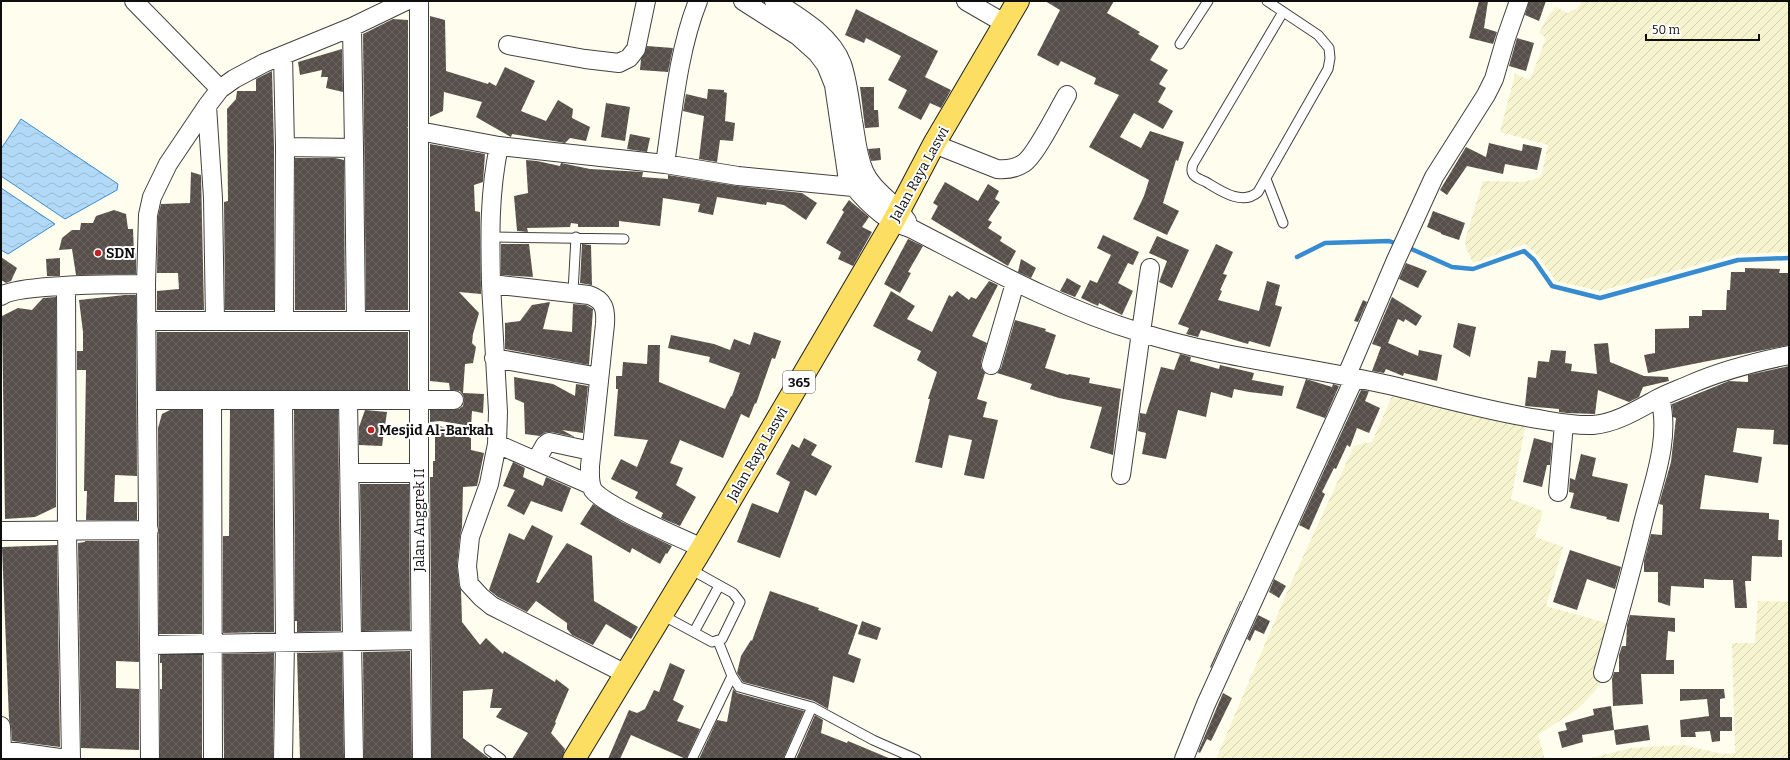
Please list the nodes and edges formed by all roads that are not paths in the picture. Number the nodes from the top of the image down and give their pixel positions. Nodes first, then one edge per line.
1 (134, 1) edge
2 (406, 1) edge
3 (419, 1) edge
4 (646, 1) edge
5 (698, 1) edge
6 (743, 1) edge
7 (774, 1) edge
8 (966, 1) edge
9 (1018, 1) edge
10 (1208, 1) edge
11 (1267, 1) edge
12 (1519, 1) edge
13 (1283, 12) junction
14 (1004, 22) junction
15 (352, 27) junction
16 (1180, 44) dead end
17 (508, 45) dead end
18 (283, 55) junction
19 (220, 89) junction
20 (1067, 95) dead end
21 (207, 106) junction
22 (419, 130) junction
23 (934, 144) junction
24 (499, 146) junction
25 (285, 147) junction
26 (354, 148) junction
27 (665, 164) junction
28 (1266, 179) junction
29 (854, 187) junction
30 (901, 220) junction
31 (1283, 223) dead end
32 (490, 237) junction
33 (576, 237) junction
34 (624, 239) dead end
35 (1150, 268) dead end
36 (1015, 282) junction
37 (146, 284) junction
38 (491, 284) junction
39 (66, 286) junction
40 (573, 292) junction
41 (1, 296) edge
42 (146, 321) junction
43 (215, 321) junction
44 (284, 321) junction
45 (356, 321) junction
46 (419, 321) junction
47 (1140, 333) junction
48 (1789, 355) edge
49 (494, 358) junction
50 (991, 364) dead end
51 (598, 377) junction
52 (1350, 378) junction
53 (1660, 398) junction
54 (147, 400) junction
55 (212, 400) junction
56 (283, 400) junction
57 (348, 400) junction
58 (419, 400) junction
59 (454, 400) dead end
60 (1564, 424) junction
61 (497, 444) junction
62 (591, 451) junction
63 (536, 461) junction
64 (350, 472) junction
65 (419, 472) junction
66 (1122, 474) dead end
67 (591, 484) junction
68 (1558, 492) dead end
69 (149, 530) junction
70 (1, 531) edge
71 (67, 531) junction
72 (702, 548) junction
73 (690, 568) junction
74 (719, 586) junction
75 (662, 614) junction
76 (694, 632) junction
77 (420, 640) junction
78 (718, 640) junction
79 (353, 641) junction
80 (285, 642) junction
81 (213, 644) junction
82 (150, 645) junction
83 (1603, 673) dead end
84 (626, 674) junction
85 (732, 676) junction
86 (812, 707) junction
87 (1, 726) edge
88 (489, 750) dead end
89 (1, 753) edge
90 (576, 758) edge
91 (67, 759) edge
92 (71, 759) edge
93 (150, 759) edge
94 (213, 759) edge
95 (283, 759) edge
96 (354, 759) edge
97 (422, 759) edge
98 (501, 759) edge
99 (692, 759) edge
100 (789, 759) edge
101 (916, 759) edge
102 (1184, 759) edge

1 - 19 street
2 - 15 street
3 - 22 street, Jalan Anggrek II
4 - 17 street
5 - 27 street
6 - 29 street
7 - 30 street
8 - 14 street
9 - 14 main road, Jalan Raya Laswi / 365
10 - 16 lane
11 - 13 lane
12 - 52 street
13 - 28 lane
13 - 28 lane
14 - 23 main road, Jalan Raya Laswi / 365
15 - 18 street
15 - 26 street
18 - 19 street
18 - 25 street
19 - 21 street
20 - 23 street
21 - 37 street
21 - 43 street
22 - 24 street
22 - 46 street, Jalan Anggrek II
23 - 30 main road, Jalan Raya Laswi / 365
24 - 27 street
24 - 32 street
25 - 26 street
25 - 44 street
26 - 45 street
27 - 29 street
28 - 31 lane
29 - 30 street
30 - 36 street
30 - 72 main road, Jalan Raya Laswi / 365
32 - 33 lane
32 - 38 street
33 - 34 lane
33 - 40 lane
35 - 47 street
36 - 47 street
36 - 50 street
37 - 39 street
37 - 42 street
38 - 40 street
38 - 49 street
39 - 41 street
39 - 71 street
40 - 51 street
42 - 43 street
42 - 54 street
43 - 44 street
44 - 45 street
45 - 46 street
46 - 58 street, Jalan Anggrek II
47 - 52 street
47 - 66 street
48 - 53 street
49 - 51 street
49 - 61 street
51 - 62 street
52 - 60 street
52 - 102 street
53 - 60 street
53 - 83 street
54 - 55 street
54 - 69 street
55 - 56 street
55 - 81 street
56 - 57 street
56 - 80 street
57 - 58 street
57 - 64 street
58 - 59 street
58 - 65 street, Jalan Anggrek II
60 - 68 street
61 - 63 street
61 - 84 street
62 - 63 street
62 - 67 street
63 - 67 street
64 - 65 street
64 - 79 street
65 - 77 street, Jalan Anggrek II
67 - 72 street
69 - 71 street
69 - 82 street
70 - 71 street
71 - 92 street
72 - 73 main road, Jalan Raya Laswi / 365
73 - 74 lane
73 - 75 main road, Jalan Raya Laswi / 365
74 - 76 lane
74 - 78 lane
75 - 76 lane
75 - 84 main road, Jalan Raya Laswi / 365
76 - 78 lane
77 - 79 street
77 - 97 street, Jalan Anggrek II
78 - 85 lane
79 - 80 street
79 - 96 street
80 - 81 street
80 - 95 street
81 - 82 street
81 - 94 street
82 - 93 street
84 - 90 main road, Jalan Raya Laswi / 365
85 - 86 lane
85 - 99 lane
86 - 100 lane
86 - 101 lane
87 - 89 street
88 - 98 lane
89 - 91 street

